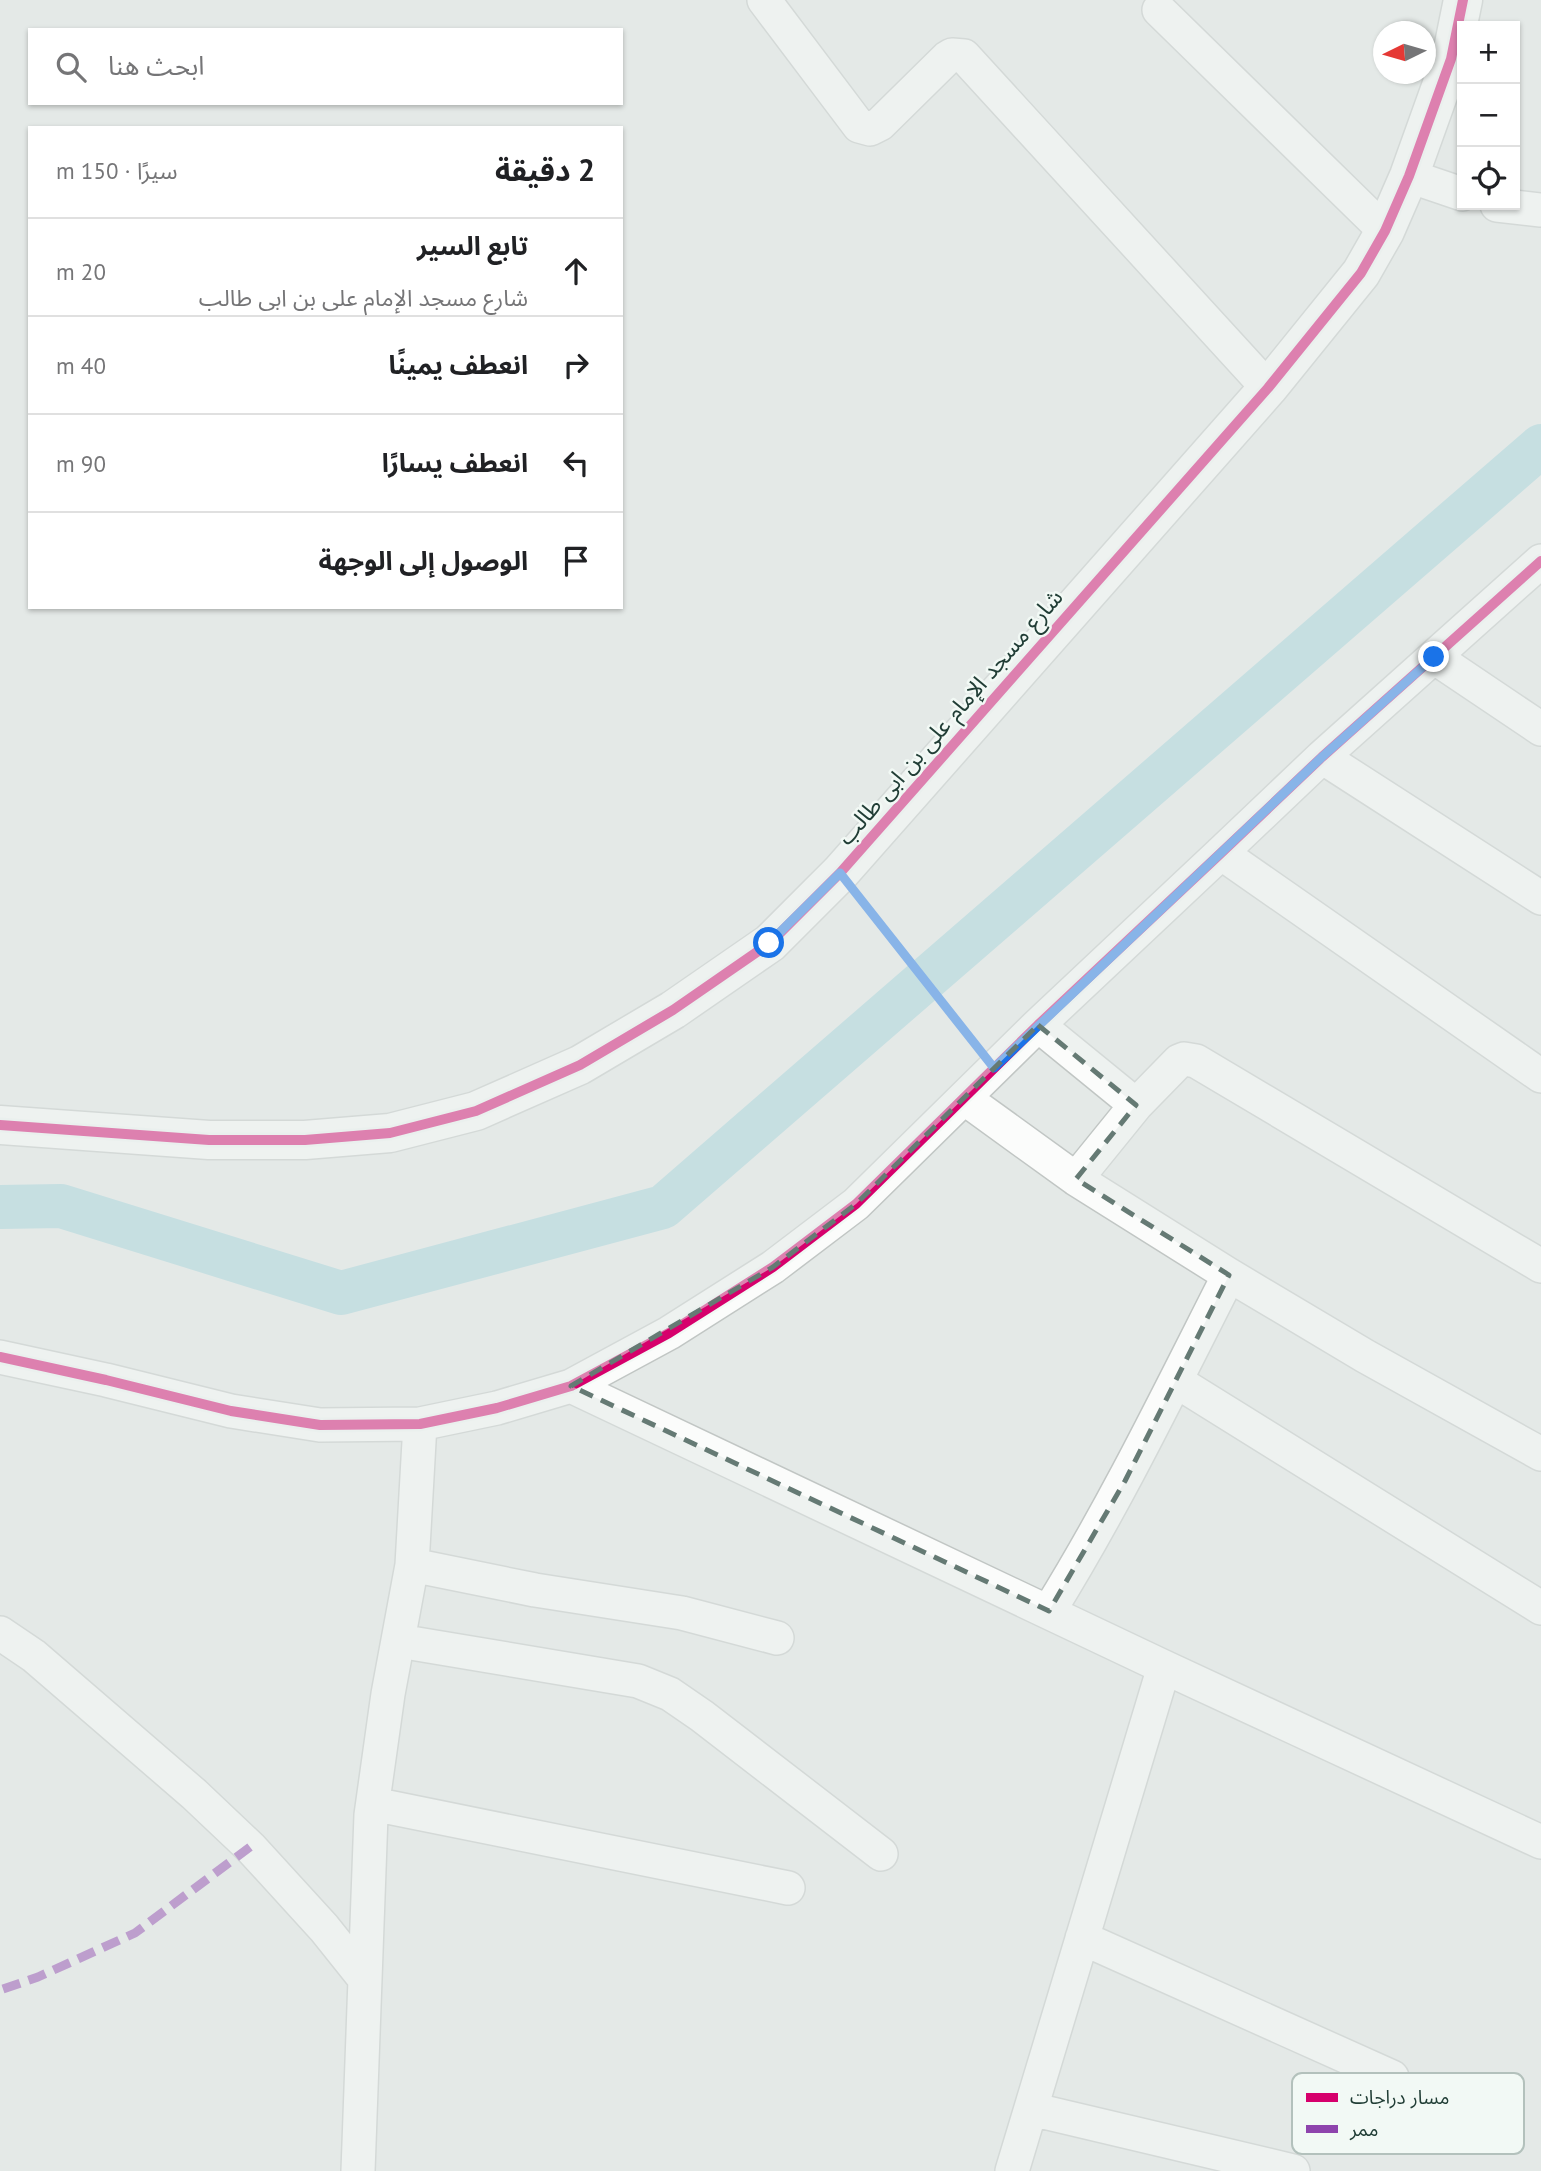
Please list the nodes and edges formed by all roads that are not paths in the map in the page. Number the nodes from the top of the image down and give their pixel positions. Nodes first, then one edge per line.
1 (764, 0) edge
2 (1463, 0) edge
3 (1159, 10) dead end
4 (1409, 176) junction
5 (1457, 192) edge
6 (1520, 208) edge
7 (1541, 211) edge
8 (1385, 231) junction
9 (1268, 388) junction
10 (1541, 561) edge
11 (1434, 657) junction
12 (1541, 729) edge
13 (1322, 757) junction
14 (1221, 853) junction
15 (1541, 898) edge
16 (1038, 1026) junction
17 (1541, 1076) edge
18 (964, 1098) junction
19 (1136, 1105) junction
20 (0, 1125) edge
21 (1076, 1179) junction
22 (1541, 1266) edge
23 (1229, 1275) junction
24 (0, 1357) edge
25 (1175, 1381) junction
26 (571, 1386) junction
27 (420, 1424) junction
28 (1541, 1454) edge
29 (412, 1565) junction
30 (1541, 1608) edge
31 (1049, 1611) junction
32 (0, 1633) edge
33 (776, 1637) dead end
34 (399, 1642) junction
35 (1164, 1667) junction
36 (373, 1804) junction
37 (1541, 1842) edge
38 (881, 1854) dead end
39 (788, 1888) dead end
40 (1082, 1938) junction
41 (364, 1978) junction
42 (1383, 2073) edge
43 (1031, 2109) junction
44 (358, 2171) edge
45 (1012, 2171) edge
46 (1293, 2171) edge

1 - 9 street
2 - 4 street, شارع مسجد الإمام على بن ابى طالب
3 - 8 street
4 - 5 street
4 - 8 street, شارع مسجد الإمام على بن ابى طالب
6 - 7 street
8 - 9 street, شارع مسجد الإمام على بن ابى طالب
9 - 20 street, شارع مسجد الإمام على بن ابى طالب
10 - 11 street
11 - 12 street
11 - 13 street
13 - 14 street
13 - 15 street
14 - 16 street
14 - 17 street
16 - 18 street
16 - 19 street
18 - 21 street
18 - 26 street
19 - 21 street
19 - 22 street
21 - 23 street
23 - 25 street
23 - 28 street
24 - 27 street
25 - 30 street
25 - 31 street
26 - 27 street
26 - 31 street
27 - 29 street
29 - 33 street
29 - 34 street
31 - 35 street
32 - 41 street
34 - 36 street
34 - 38 street
35 - 37 street
35 - 40 street
36 - 39 street
36 - 41 street
40 - 42 street
40 - 43 street
41 - 44 street
43 - 45 street
43 - 46 street

